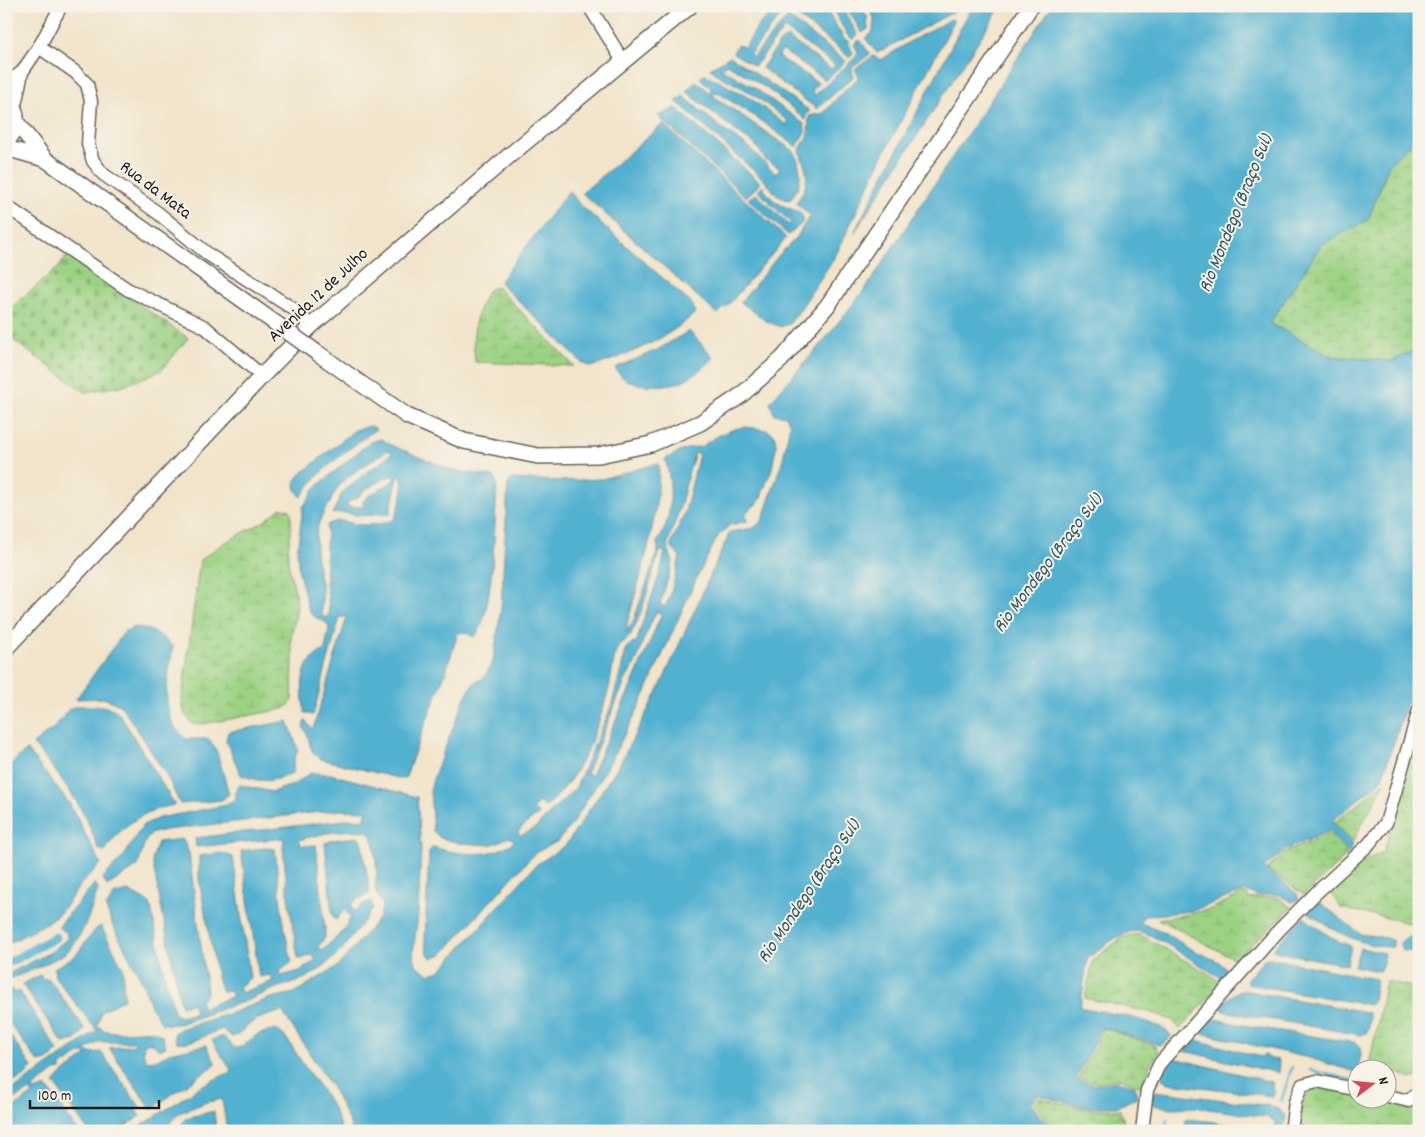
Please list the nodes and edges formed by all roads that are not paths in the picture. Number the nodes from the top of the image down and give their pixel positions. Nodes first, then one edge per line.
1 (61, 6) edge
2 (589, 6) edge
3 (690, 6) edge
4 (1031, 6) edge
5 (39, 47) junction
6 (623, 61) junction
7 (22, 72) junction
8 (6, 84) edge
9 (12, 111) edge
10 (6, 142) edge
11 (6, 148) edge
12 (45, 158) junction
13 (6, 206) edge
14 (311, 326) junction
15 (262, 376) junction
16 (6, 648) edge
17 (1419, 710) edge
18 (1348, 1088) edge
19 (1419, 1091) edge
20 (1398, 1098) edge
21 (1142, 1131) edge
22 (1291, 1131) edge

1 - 5 street
2 - 6 street
3 - 6 main road, Avenida 12 de Julho
4 - 12 main road, bridge
5 - 7 street
5 - 14 street, Rua da Mata
6 - 14 main road, Avenida 12 de Julho
7 - 8 street
7 - 9 street
9 - 10 main road
9 - 12 main road
11 - 12 main road
13 - 15 street
14 - 15 main road, Avenida 12 de Julho
15 - 16 main road, Avenida 12 de Julho
17 - 21 street
18 - 22 street
19 - 20 street

